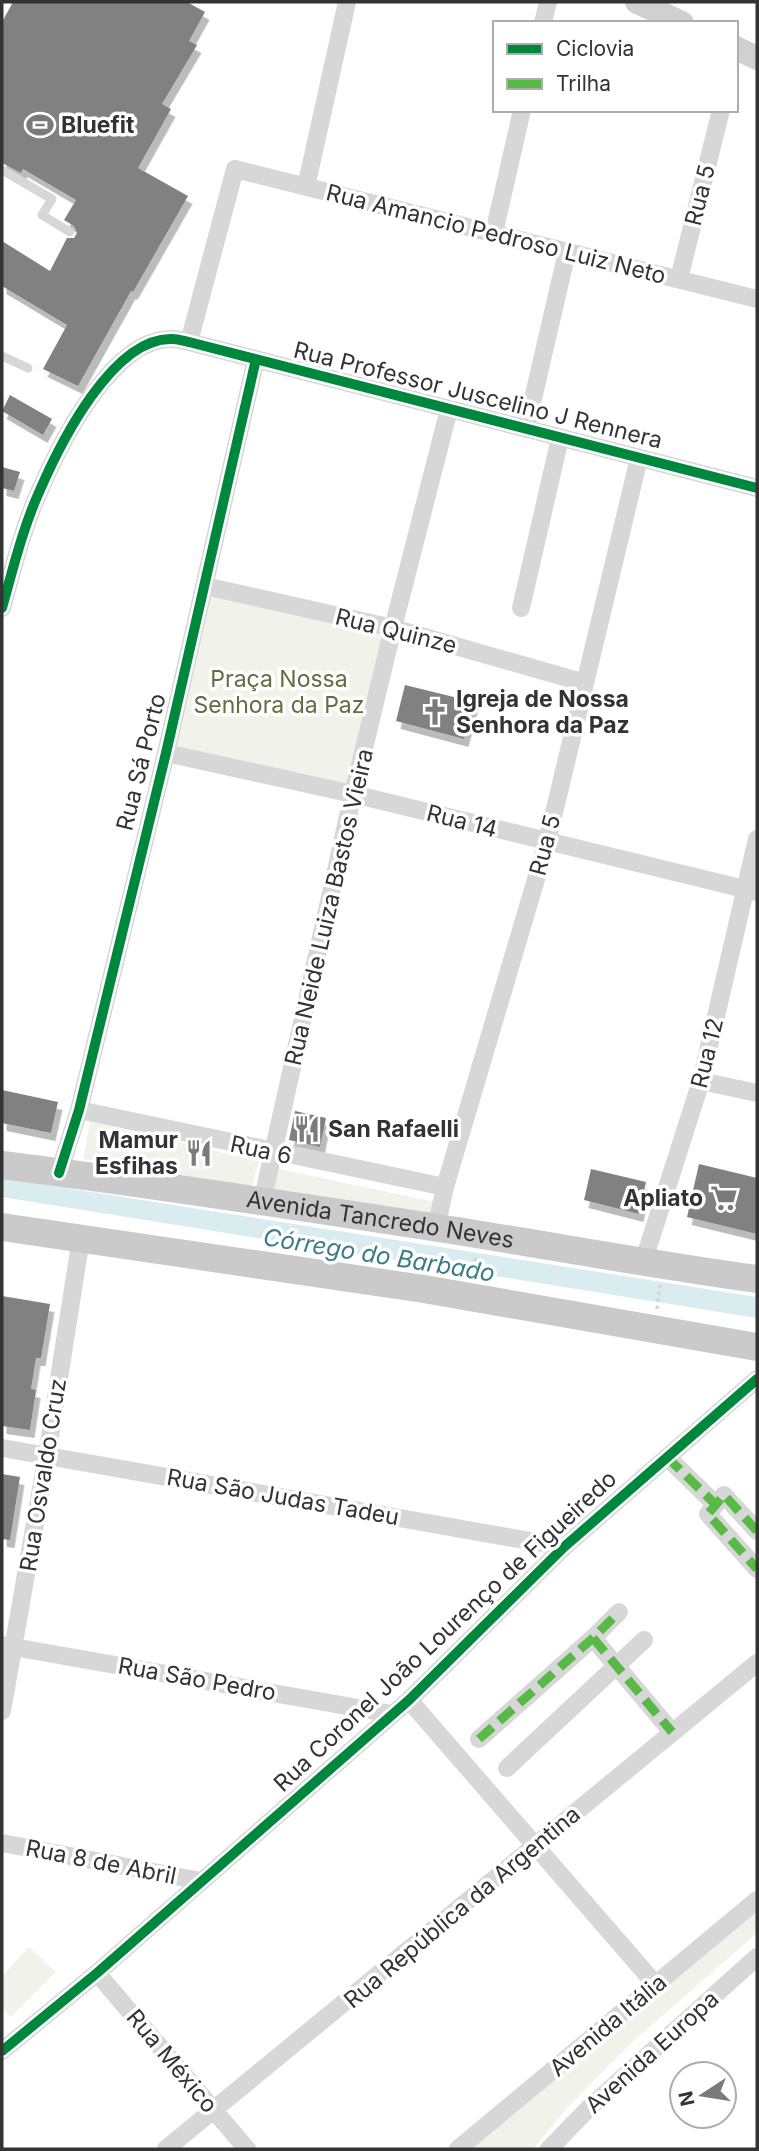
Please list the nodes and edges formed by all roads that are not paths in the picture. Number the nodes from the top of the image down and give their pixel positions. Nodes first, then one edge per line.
1 (347, 2) edge
2 (548, 2) edge
3 (637, 2) edge
4 (543, 21) edge
5 (678, 21) edge
6 (738, 50) edge
7 (757, 58) edge
8 (522, 112) edge
9 (721, 112) edge
10 (2, 170) edge
11 (306, 187) junction
12 (70, 232) dead end
13 (494, 233) junction
14 (567, 252) junction
15 (679, 279) junction
16 (757, 299) edge
17 (188, 342) junction
18 (2, 356) edge
19 (256, 359) junction
20 (28, 368) dead end
21 (449, 409) junction
22 (526, 429) junction
23 (560, 438) junction
24 (639, 458) junction
25 (757, 488) edge
26 (205, 586) junction
27 (2, 608) edge
28 (521, 608) dead end
29 (393, 628) junction
30 (585, 683) junction
31 (166, 753) junction
32 (353, 794) junction
33 (757, 839) edge
34 (547, 842) junction
35 (751, 891) edge
36 (701, 1081) junction
37 (757, 1093) edge
38 (79, 1110) junction
39 (273, 1152) junction
40 (2, 1166) edge
41 (59, 1173) junction
42 (445, 1187) junction
43 (262, 1202) junction
44 (2, 1227) edge
45 (436, 1228) junction
46 (81, 1238) junction
47 (652, 1273) junction
48 (757, 1279) edge
49 (757, 1347) edge
50 (757, 1378) edge
51 (2, 1448) edge
52 (47, 1455) junction
53 (667, 1457) junction
54 (715, 1504) junction
55 (757, 1531) edge
56 (564, 1547) junction
57 (757, 1569) edge
58 (620, 1612) dead end
59 (593, 1639) junction
60 (644, 1640) dead end
61 (8, 1646) edge
62 (757, 1663) edge
63 (616, 1665) junction
64 (409, 1700) junction
65 (2, 1711) edge
66 (392, 1714) junction
67 (672, 1732) junction
68 (479, 1738) dead end
69 (507, 1768) dead end
70 (2, 1843) edge
71 (536, 1847) junction
72 (201, 1881) junction
73 (757, 1900) edge
74 (757, 1957) edge
75 (97, 1973) junction
76 (656, 1985) junction
77 (5, 2044) edge
78 (214, 2112) junction
79 (166, 2149) edge
80 (247, 2149) edge
81 (458, 2149) edge
82 (550, 2149) edge

1 - 11 street
2 - 4 street
3 - 5 street
6 - 7 street
8 - 13 street
9 - 15 street, Rua 5
10 - 12 lane
11 - 13 street, Rua Amancio Pedroso Luiz Neto
11 - 17 street, Rua Amancio Pedroso Luiz Neto
13 - 14 street, Rua Amancio Pedroso Luiz Neto
14 - 15 street, Rua Amancio Pedroso Luiz Neto
14 - 22 street
15 - 16 street, Rua Amancio Pedroso Luiz Neto
17 - 19 street, Rua Professor Juscelino J Rennera
17 - 27 street, Rua Professor Juscelino J Rennera
18 - 20 lane
19 - 21 street, Rua Professor Juscelino J Rennera
19 - 26 street, Rua Sá Porto
21 - 22 street, Rua Professor Juscelino J Rennera
21 - 29 street, Rua Neide Luiza Bastos Vieira
22 - 23 street, Rua Professor Juscelino J Rennera
23 - 24 street, Rua Professor Juscelino J Rennera
23 - 28 street
24 - 25 street, Rua Professor Juscelino J Rennera
24 - 30 street, Rua 5
26 - 29 street, Rua Quinze
26 - 31 street, Rua Sá Porto
29 - 30 street, Rua Quinze
29 - 32 street, Rua Neide Luiza Bastos Vieira
30 - 34 street, Rua 5
31 - 32 street, Rua 14
31 - 38 street, Rua Sá Porto
32 - 34 street, Rua 14
32 - 39 street, Rua Neide Luiza Bastos Vieira
33 - 35 street, Rua 12
34 - 35 street, Rua 14
34 - 42 street, Rua 5
35 - 36 street, Rua 12
36 - 37 street
36 - 47 street, Rua 12
38 - 39 street, Rua 6
38 - 41 street, Rua Sá Porto
39 - 42 street, Rua 6
39 - 43 street, Rua Neide Luiza Bastos Vieira
40 - 41 main road, Avenida Tancredo Neves
41 - 43 main road, Avenida Tancredo Neves
42 - 45 street, Rua 5
43 - 45 main road, Avenida Tancredo Neves
44 - 46 main road
45 - 47 main road, Avenida Tancredo Neves
46 - 49 main road
46 - 52 street, Rua Osvaldo Cruz
47 - 48 main road, Avenida Tancredo Neves
50 - 53 street, Rua Coronel João Lourenço de Figueiredo
51 - 52 street, Rua São Judas Tadeu
52 - 56 street, Rua São Judas Tadeu
52 - 61 street, Rua Osvaldo Cruz
53 - 54 street
53 - 56 street, Rua Coronel João Lourenço de Figueiredo
54 - 55 street
54 - 57 street
56 - 64 street, Rua Coronel João Lourenço de Figueiredo
58 - 59 street
59 - 63 street
59 - 68 street
60 - 63 street
61 - 65 street, Rua Osvaldo Cruz
61 - 66 street, Rua São Pedro
62 - 67 street, Rua República da Argentina
63 - 67 street
63 - 69 street
64 - 66 street, Rua Coronel João Lourenço de Figueiredo
64 - 71 street
66 - 72 street, Rua Coronel João Lourenço de Figueiredo
67 - 71 street, Rua República da Argentina
70 - 72 street, Rua 8 de Abril
71 - 76 street
71 - 78 street, Rua República da Argentina
72 - 75 street, Rua Coronel João Lourenço de Figueiredo
73 - 76 street, Avenida Itália
74 - 82 street, Avenida Europa
75 - 77 street, Rua Coronel João Lourenço de Figueiredo
75 - 78 street, Rua México
76 - 81 street, Avenida Itália
78 - 79 street, Rua República da Argentina
78 - 80 street, Rua México

